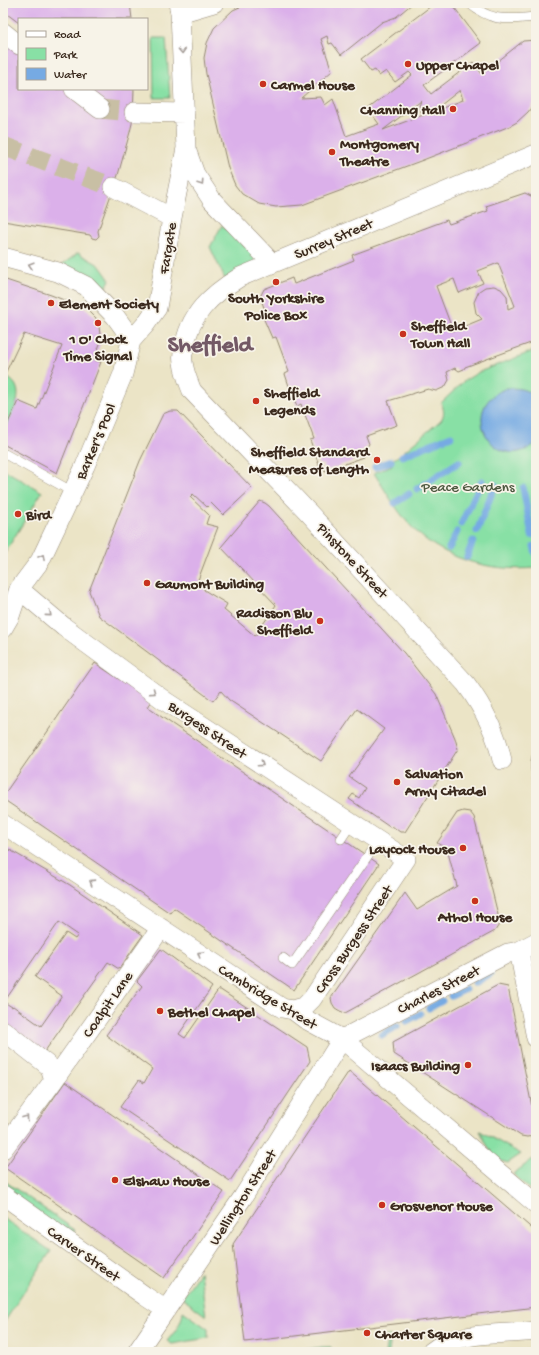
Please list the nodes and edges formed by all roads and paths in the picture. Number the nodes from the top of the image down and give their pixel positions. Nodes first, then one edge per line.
1 (214, 3) edge
2 (469, 3) edge
3 (179, 8) edge
4 (536, 17) edge
5 (3, 32) edge
6 (18, 44) edge
7 (75, 90) edge
8 (100, 109) tunnel mouth
9 (134, 112) tunnel mouth
10 (185, 113) junction
11 (186, 148) junction
12 (536, 154) edge
13 (113, 187) tunnel mouth
14 (172, 218) junction
15 (3, 257) edge
16 (272, 263) junction
17 (131, 341) junction
18 (185, 373) joint
19 (5, 454) dead end
20 (73, 492) junction
21 (19, 589) junction
22 (3, 600) edge
23 (3, 628) edge
24 (502, 760) dead end
25 (3, 824) edge
26 (378, 841) junction
27 (406, 859) joint
28 (160, 928) junction
29 (536, 942) edge
30 (519, 950) junction
31 (283, 958) dead end
32 (293, 1010) junction
33 (3, 1030) edge
34 (536, 1038) edge
35 (342, 1039) junction
36 (54, 1080) junction
37 (3, 1149) edge
38 (3, 1195) edge
39 (536, 1204) edge
40 (166, 1310) junction
41 (536, 1331) edge
42 (139, 1349) edge
43 (431, 1352) edge

1 - 3 street
2 - 4 lane
3 -> 10 street, Fargate
5 - 6 street
7 - 8 street
9 - 10 street
10 - 11 street, Fargate
11 - 14 street, Fargate
11 -> 16 street, Fargate
12 - 16 street, Surrey Street
13 - 14 street
14 - 17 street, Fargate
17 -> 15 street
16 - 18 street, Surrey Street
17 - 20 street, Barker's Pool
18 - 24 street, Pinstone Street
19 - 20 lane
21 -> 20 street, Barker's Pool
21 - 22 street
21 - 23 street, Barker's Pool
21 -> 26 street, Burgess Street
28 -> 25 street, Cambridge Street
26 - 27 street, Burgess Street
26 - 31 lane
27 - 32 street, Cross Burgess Street
32 -> 28 street, Cambridge Street
28 - 36 street, Coalpit Lane
29 - 30 street, Charles Street
30 - 34 street
30 - 35 street, Charles Street
32 - 35 street, Cambridge Street
33 - 36 street
35 - 39 street, Cambridge Street
35 - 40 street, Wellington Street
37 -> 36 street, Coalpit Lane
38 - 40 street, Carver Street
40 - 42 street, Wellington Street
41 - 43 street

